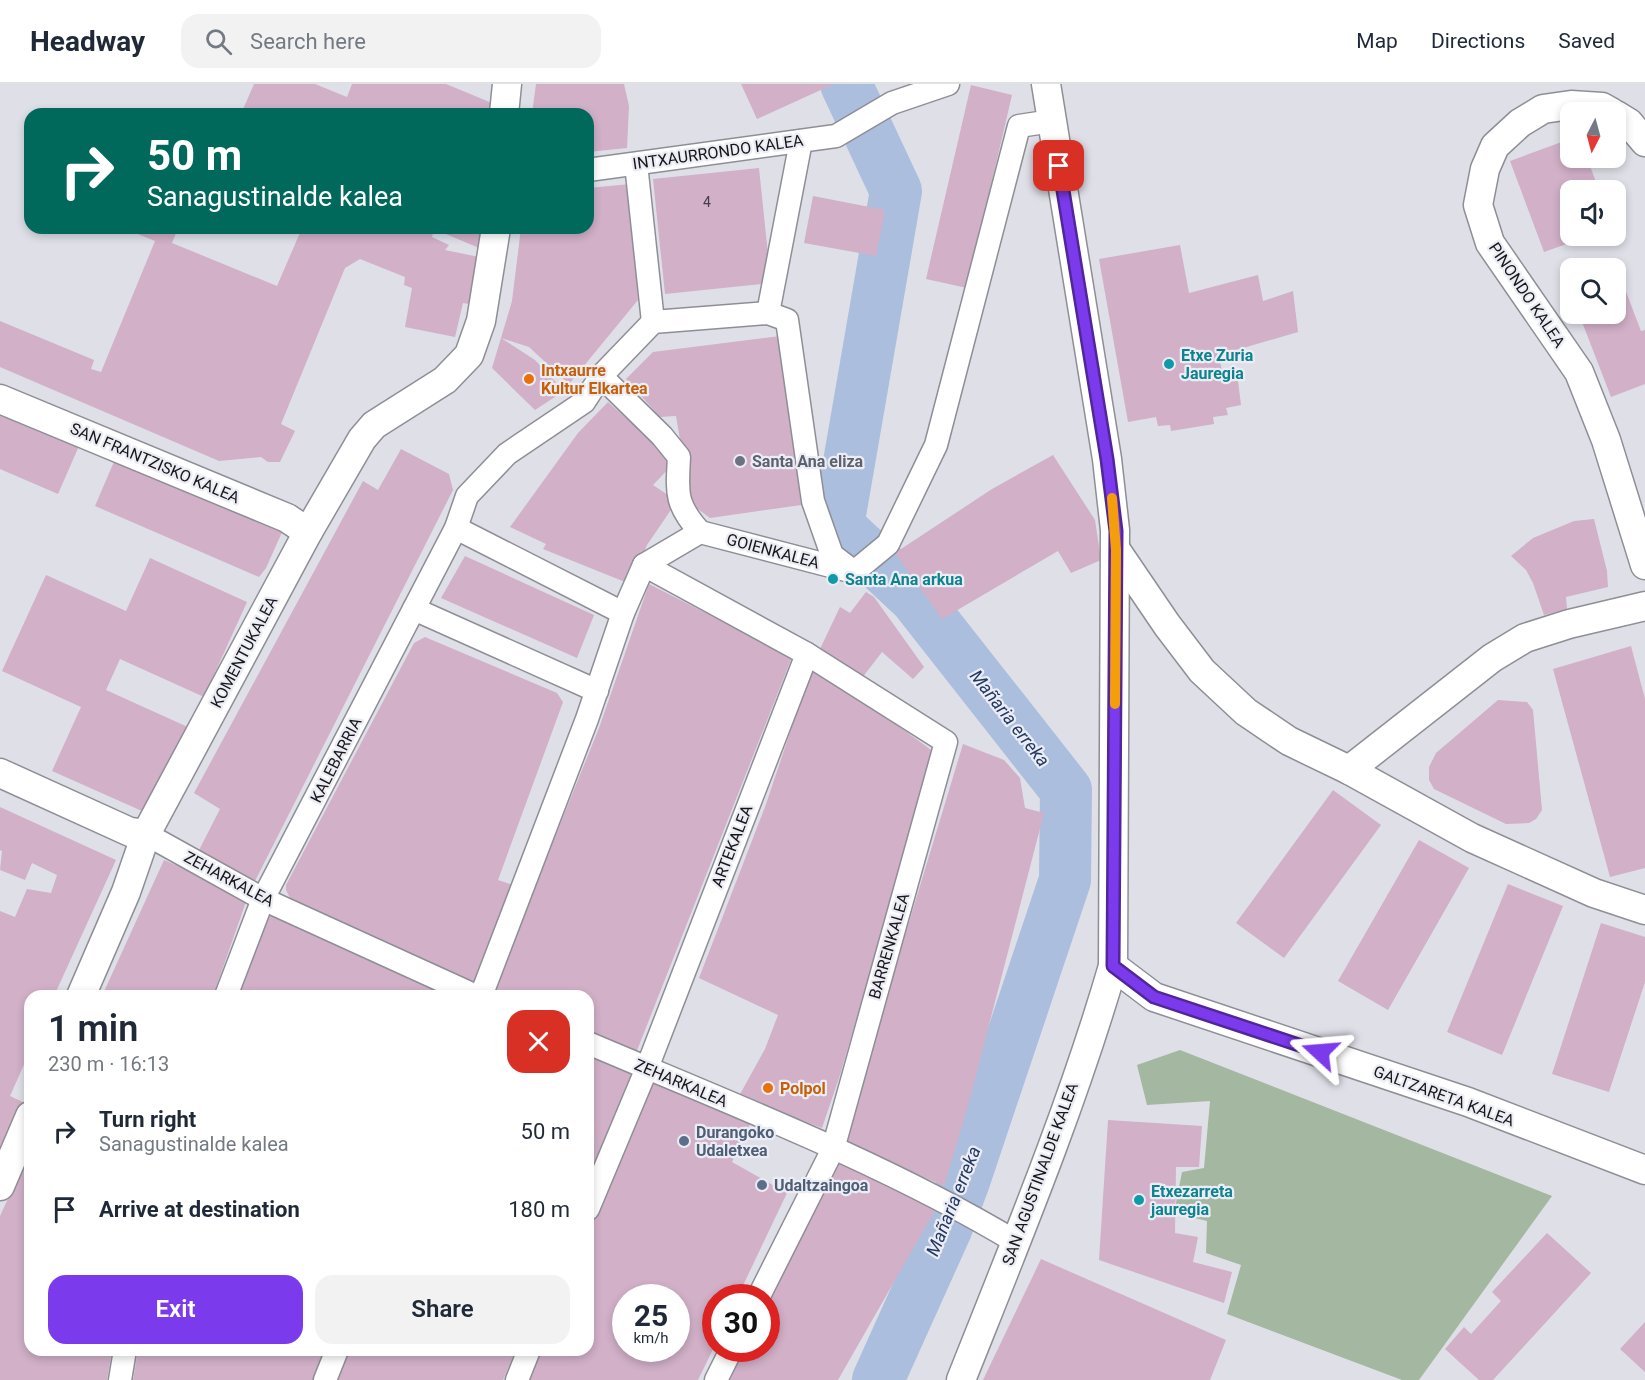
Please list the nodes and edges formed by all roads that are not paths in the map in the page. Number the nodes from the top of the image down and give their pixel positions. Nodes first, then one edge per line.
1 (507, 84) edge
2 (948, 84) edge
3 (1046, 84) edge
4 (1560, 107) edge
5 (505, 108) edge
6 (1052, 121) junction
7 (1626, 121) edge
8 (801, 141) junction
9 (1645, 142) edge
10 (636, 164) junction
11 (594, 169) edge
12 (495, 234) edge
13 (768, 313) junction
14 (653, 322) junction
15 (601, 376) junction
16 (0, 399) edge
17 (456, 528) junction
18 (308, 532) junction
19 (700, 532) junction
20 (1116, 550) junction
21 (644, 565) junction
22 (1645, 565) edge
23 (854, 572) junction
24 (1645, 606) edge
25 (414, 609) junction
26 (623, 613) junction
27 (807, 654) junction
28 (597, 691) junction
29 (1349, 770) junction
30 (0, 773) edge
31 (146, 834) junction
32 (263, 899) junction
33 (1645, 910) edge
34 (1113, 966) junction
35 (84, 990) edge
36 (228, 990) edge
37 (463, 990) edge
38 (483, 990) edge
39 (594, 1046) edge
40 (646, 1068) junction
41 (24, 1130) edge
42 (833, 1149) junction
43 (1645, 1170) edge
44 (0, 1186) edge
45 (594, 1194) edge
46 (1016, 1242) junction
47 (765, 1284) edge
48 (124, 1356) edge
49 (335, 1356) edge
50 (527, 1356) edge
51 (725, 1362) edge
52 (120, 1380) edge
53 (325, 1380) edge
54 (517, 1380) edge
55 (716, 1380) edge
56 (961, 1380) edge

1 - 5 street
2 - 8 street, INTXAURRONDO KALEA
3 - 6 street, SAN AGUSTINALDE KALEA
4 - 22 street, PINONDO KALEA
6 - 20 street, SAN AGUSTINALDE KALEA
6 - 23 street
7 - 9 street
8 - 10 street, INTXAURRONDO KALEA
8 - 13 street
10 - 11 street, INTXAURRONDO KALEA
10 - 14 street
12 - 18 street, KOMENTUKALEA
13 - 14 street
13 - 23 street
14 - 15 street, KALEBARRIA
15 - 17 street, KALEBARRIA
15 - 19 street
16 - 18 street, SAN FRANTZISKO KALEA
17 - 25 street, KALEBARRIA
17 - 26 street
18 - 31 street, KOMENTUKALEA
19 - 21 street
19 - 23 street, GOIENKALEA
20 - 29 street
20 - 34 street, SAN AGUSTINALDE KALEA
21 - 26 street
21 - 27 street
24 - 29 street
25 - 28 street
25 - 32 street, KALEBARRIA
26 - 28 street
27 - 40 street, ARTEKALEA
27 - 42 street, BARRENKALEA
28 - 38 street
29 - 33 street
30 - 31 street
31 - 32 street, ZEHARKALEA
31 - 35 street, KOMENTUKALEA
32 - 36 street, KALEBARRIA
32 - 37 street, ZEHARKALEA
34 - 43 street, GALTZARETA KALEA
34 - 46 street, SAN AGUSTINALDE KALEA
39 - 40 street, ZEHARKALEA
40 - 42 street, ZEHARKALEA
40 - 45 street, ARTEKALEA
41 - 44 street
42 - 46 street, ZEHARKALEA
42 - 47 street, BARRENKALEA
46 - 56 street, SAN AGUSTINALDE KALEA
48 - 52 street
49 - 53 street
50 - 54 street
51 - 55 street

